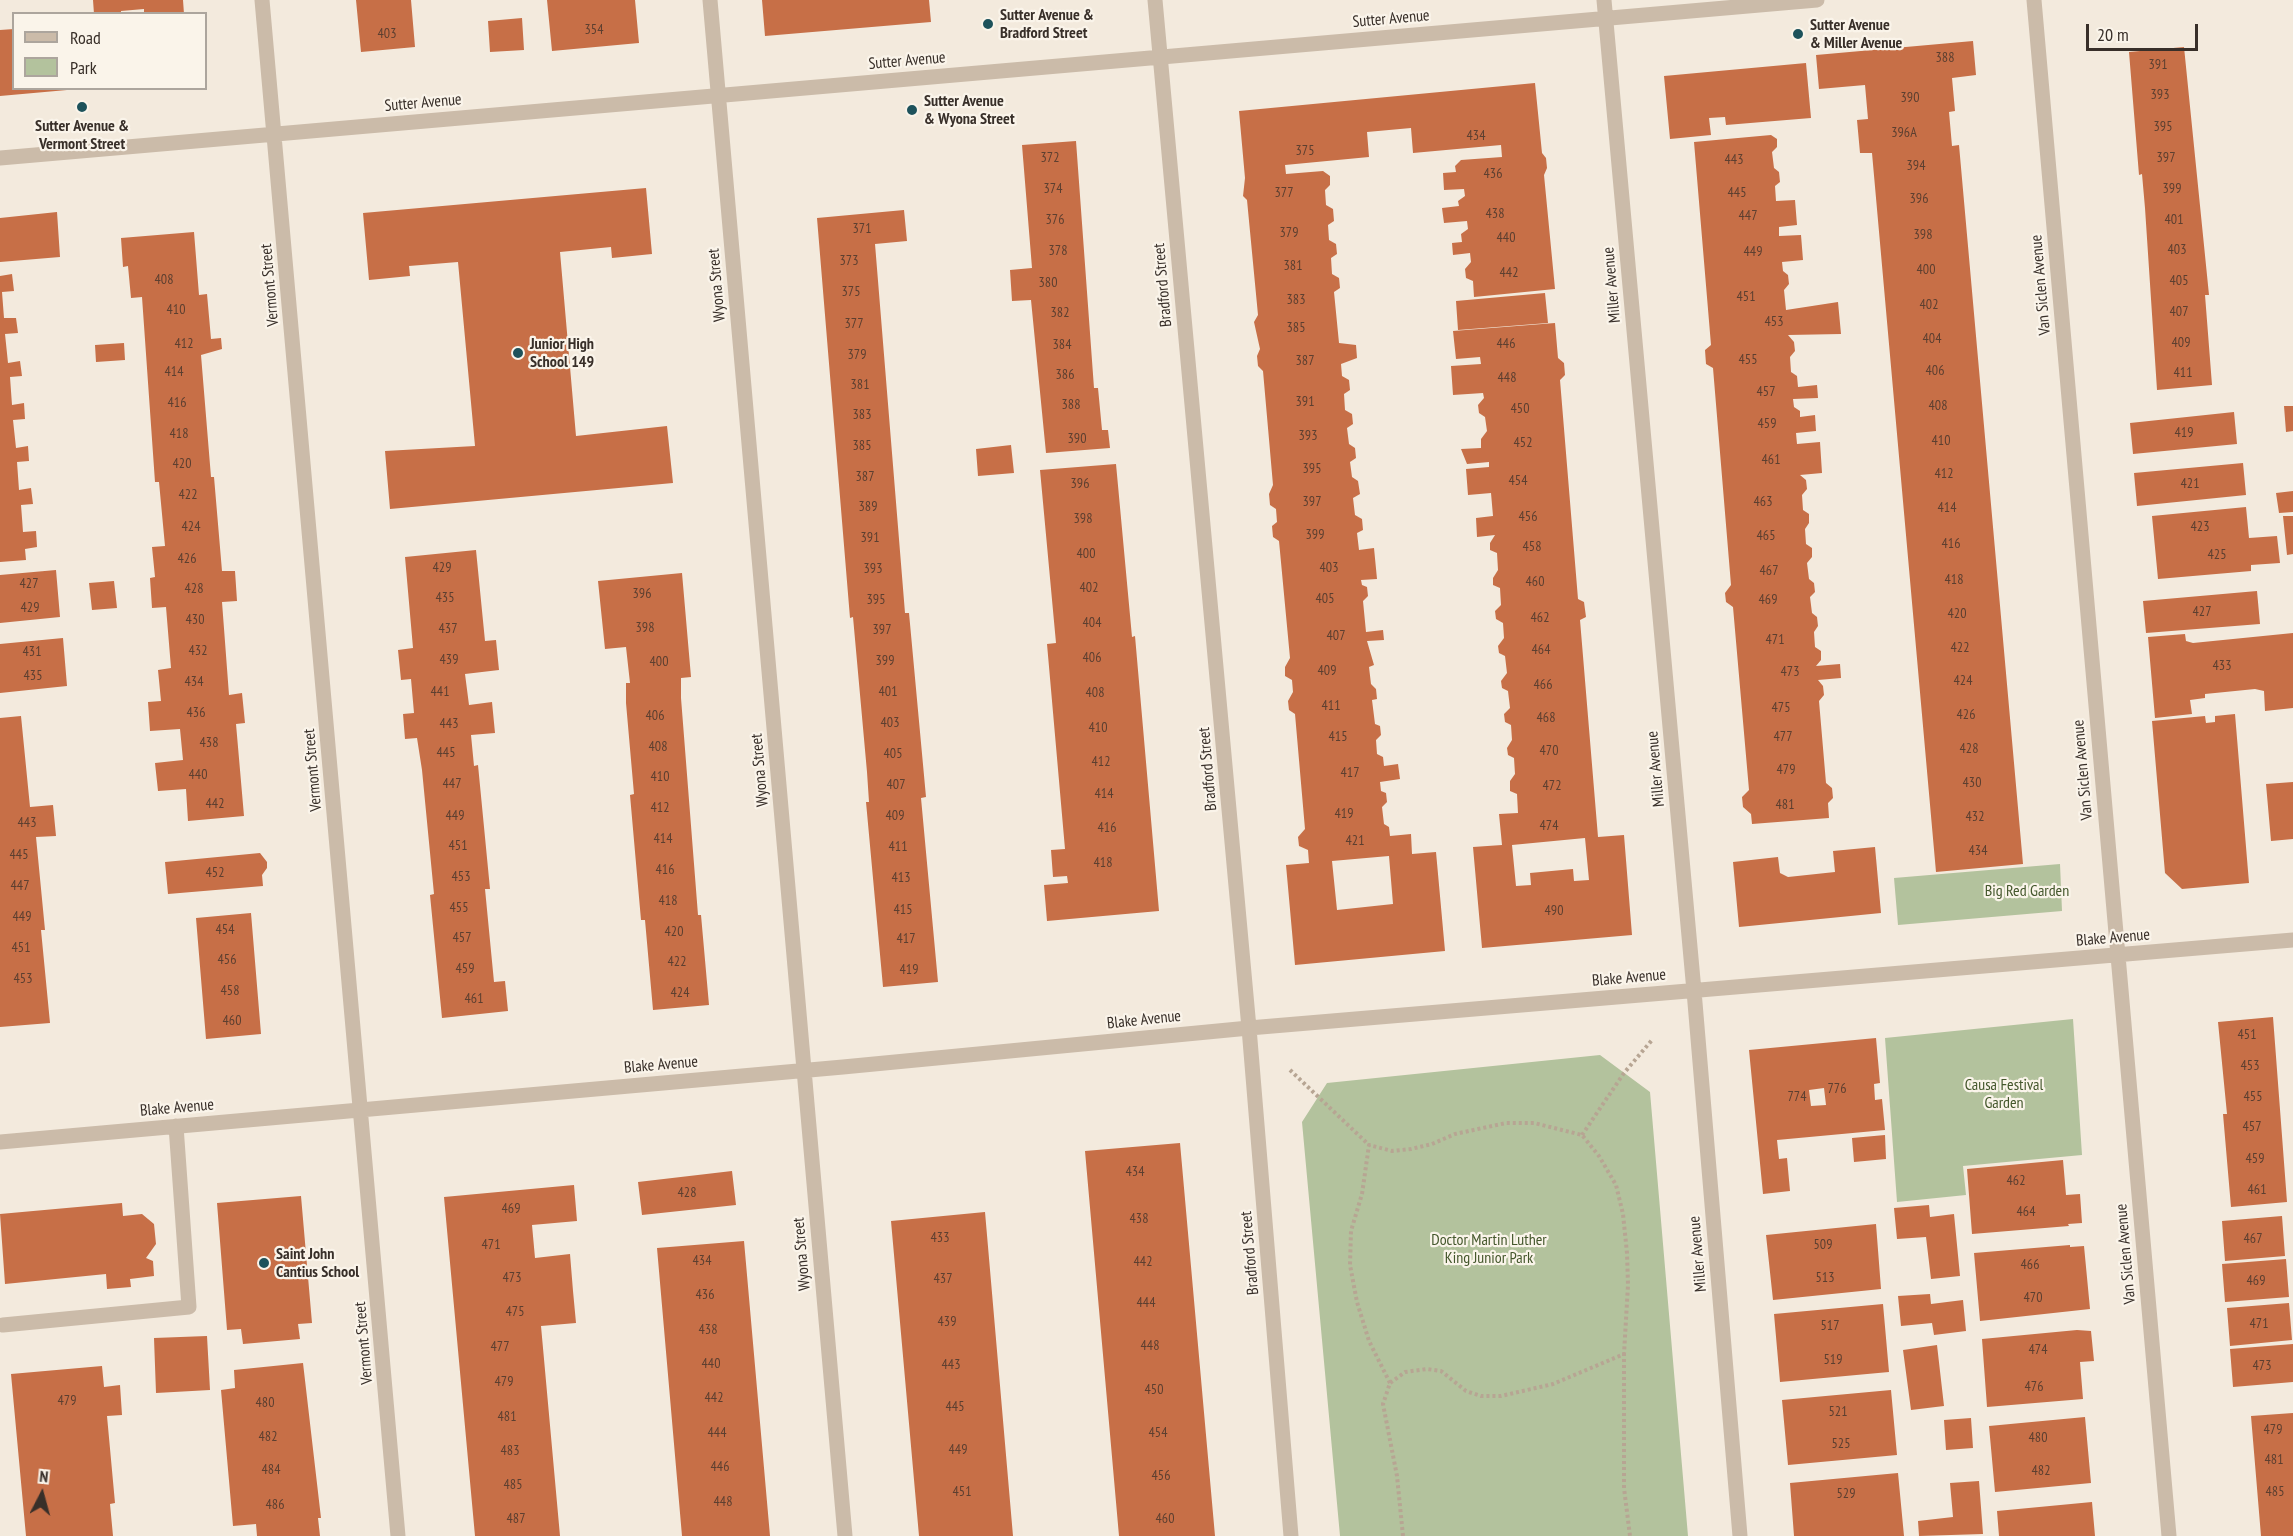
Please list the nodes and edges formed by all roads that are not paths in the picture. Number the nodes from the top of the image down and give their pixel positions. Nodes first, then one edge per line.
1 (262, 0) edge
2 (710, 0) edge
3 (1155, 0) edge
4 (1604, 0) edge
5 (1816, 0) edge
6 (2034, 0) edge
7 (1606, 19) junction
8 (1160, 57) junction
9 (718, 95) junction
10 (275, 135) junction
11 (0, 158) edge
12 (2293, 940) edge
13 (2118, 956) junction
14 (1694, 991) junction
15 (1250, 1028) junction
16 (805, 1071) junction
17 (361, 1110) junction
18 (176, 1126) junction
19 (0, 1142) edge
20 (3, 1325) dead end
21 (398, 1536) edge
22 (845, 1536) edge
23 (1291, 1536) edge
24 (1740, 1536) edge
25 (2169, 1536) edge

1 - 10 street, Vermont Street
2 - 9 street, Wyona Street
3 - 8 street, Bradford Street
4 - 7 street, Miller Avenue
5 - 7 street, Sutter Avenue
6 - 13 street, Van Siclen Avenue
7 - 8 street, Sutter Avenue
7 - 14 street, Miller Avenue
8 - 9 street, Sutter Avenue
8 - 15 street, Bradford Street
9 - 10 street, Sutter Avenue
9 - 16 street, Wyona Street
10 - 11 street, Sutter Avenue
10 - 17 street, Vermont Street
12 - 13 street, Blake Avenue
13 - 14 street, Blake Avenue
13 - 25 street, Van Siclen Avenue
14 - 15 street, Blake Avenue
14 - 24 street, Miller Avenue
15 - 16 street, Blake Avenue
15 - 23 street, Bradford Street
16 - 17 street, Blake Avenue
16 - 22 street, Wyona Street
17 - 18 street, Blake Avenue
17 - 21 street, Vermont Street
18 - 19 street, Blake Avenue
18 - 20 street

